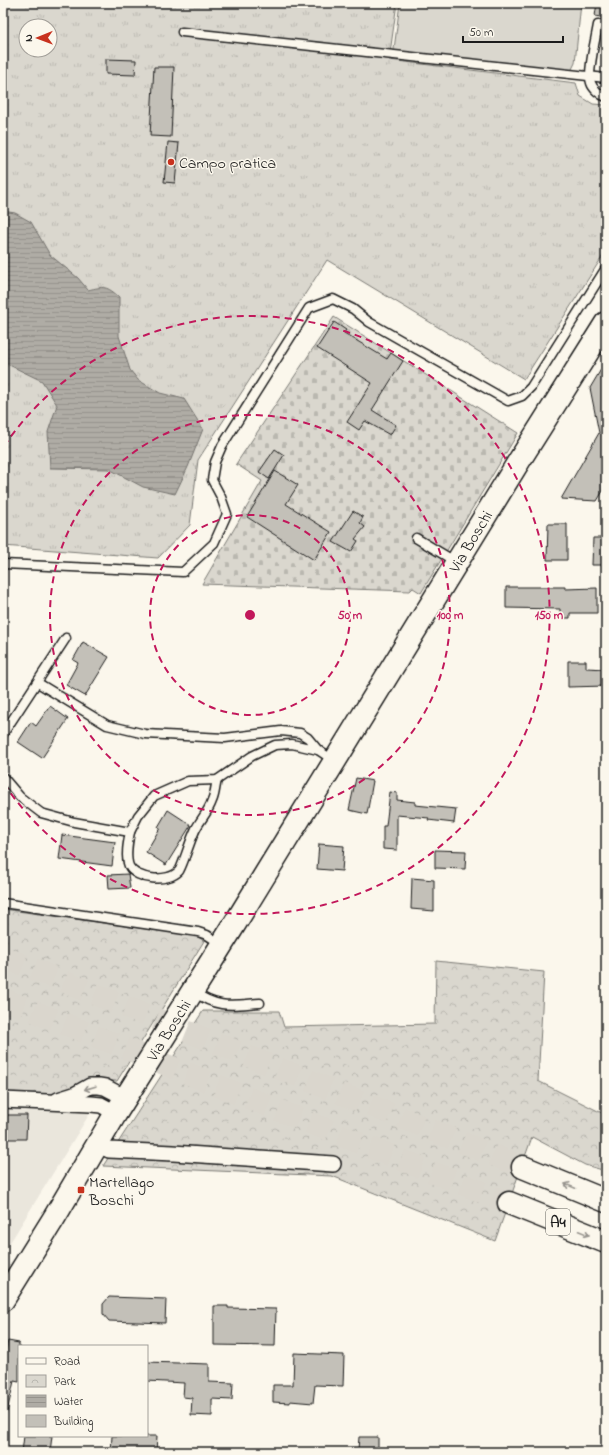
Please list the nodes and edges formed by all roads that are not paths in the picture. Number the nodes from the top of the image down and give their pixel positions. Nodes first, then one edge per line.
1 (606, 25) edge
2 (182, 32) dead end
3 (590, 75) junction
4 (606, 78) edge
5 (606, 98) edge
6 (606, 268) edge
7 (606, 323) edge
8 (416, 538) dead end
9 (456, 562) junction
10 (3, 564) edge
11 (66, 638) dead end
12 (38, 683) junction
13 (3, 734) edge
14 (326, 755) junction
15 (3, 777) edge
16 (217, 780) junction
17 (130, 832) junction
18 (3, 903) edge
19 (221, 945) junction
20 (193, 991) junction
21 (260, 1002) dead end
22 (3, 1100) edge
23 (121, 1106) junction
24 (98, 1144) junction
25 (333, 1164) dead end
26 (523, 1167) tunnel mouth
27 (606, 1201) edge
28 (509, 1203) tunnel mouth
29 (606, 1242) edge
30 (3, 1300) edge

1 - 3 lane
2 - 3 lane
3 - 4 lane
3 - 5 lane
6 - 10 lane
7 - 9 main road, Via Boschi
8 - 9 lane
9 - 14 main road, Via Boschi
11 - 12 lane
12 - 13 lane
12 - 14 lane
14 - 16 lane
14 - 19 main road, Via Boschi
15 - 17 lane
16 - 17 lane
16 - 17 lane
18 - 19 lane
19 - 20 main road, Via Boschi
20 - 21 lane
20 - 23 main road, Via Boschi
22 - 23 street
23 - 24 main road, Via Boschi
24 - 25 street
24 - 30 main road, Via Boschi
27 -> 26 main road, A4
28 -> 29 main road, A4

